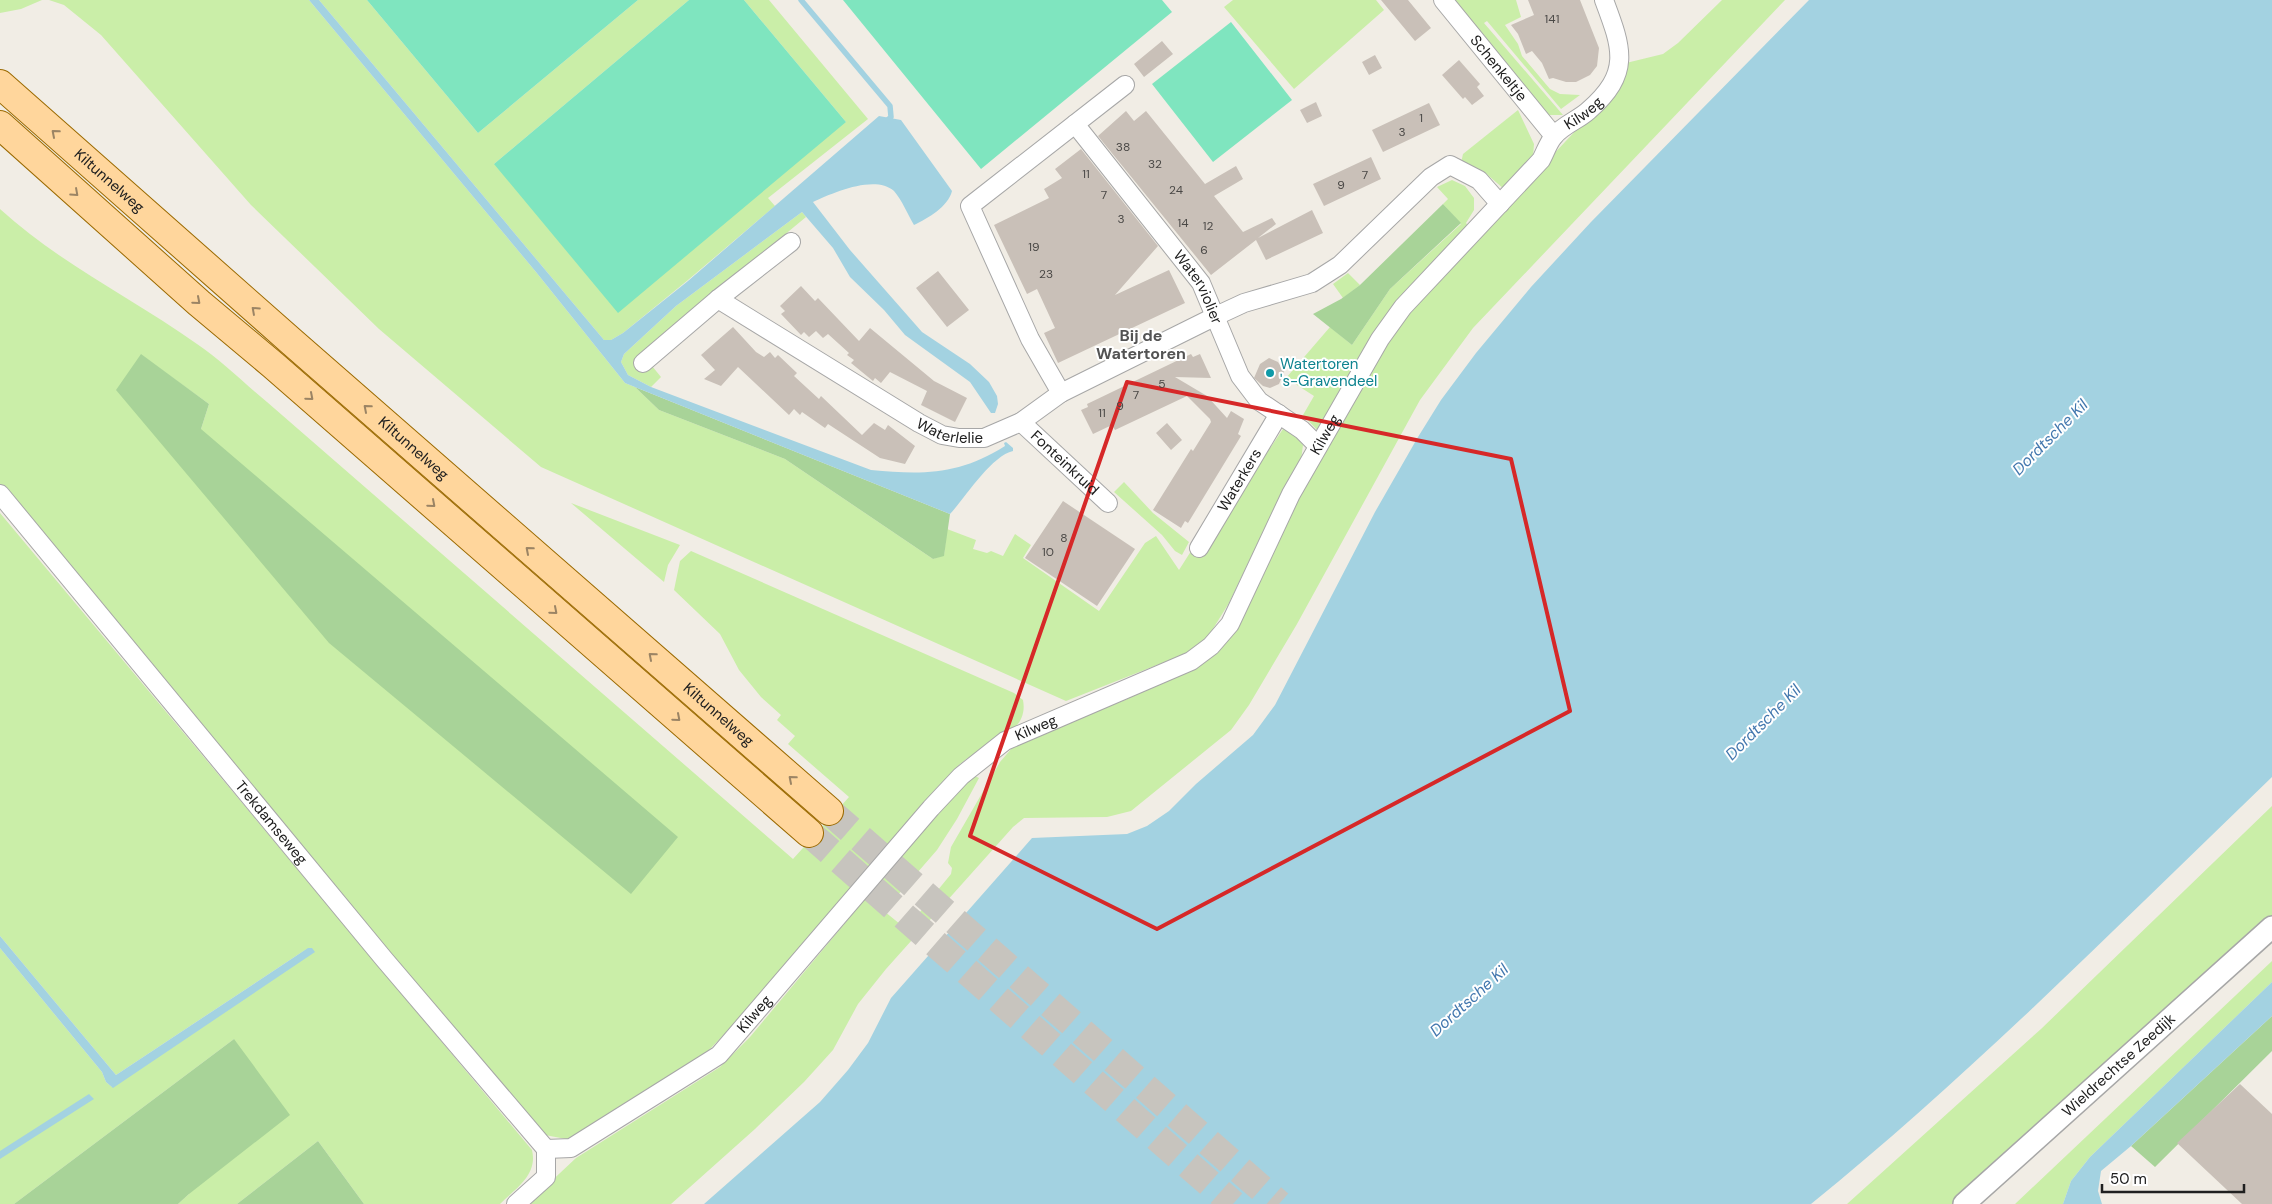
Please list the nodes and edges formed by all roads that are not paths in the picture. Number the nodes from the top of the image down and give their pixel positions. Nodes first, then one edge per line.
1 (1443, 0) edge
2 (1604, 0) edge
3 (0, 84) edge
4 (1125, 85) dead end
5 (1075, 124) junction
6 (0, 125) edge
7 (1554, 136) junction
8 (1500, 204) junction
9 (792, 242) dead end
10 (718, 299) junction
11 (1216, 316) junction
12 (643, 363) dead end
13 (1061, 393) junction
14 (1279, 414) junction
15 (1021, 422) junction
16 (1318, 446) junction
17 (0, 494) edge
18 (1108, 503) dead end
19 (1199, 548) dead end
20 (829, 811) tunnel mouth
21 (809, 833) tunnel mouth
22 (2272, 927) edge
23 (546, 1149) junction
24 (516, 1204) edge
25 (1964, 1204) edge

1 - 7 street, Schenkeltje
2 - 7 street, Kilweg
20 -> 3 main road, Kiltunnelweg
4 - 5 street
5 - 11 street, Waterviolier
5 - 13 street
6 -> 21 main road, Kiltunnelweg
7 - 8 street, Kilweg
8 - 11 street
8 - 16 street, Kilweg
9 - 10 street
10 - 12 street
10 - 15 street, Waterlelie
11 - 13 street, Waterlelie
11 - 14 street, Waterviolier
13 - 15 street, Waterlelie
14 - 16 street, Waterviolier
14 - 19 street, Waterkers
15 - 18 street, Fonteinkruid
16 - 23 street, Kilweg
17 - 23 street, Trekdamseweg
22 - 25 street, Wieldrechtse Zeedijk
23 - 24 street

